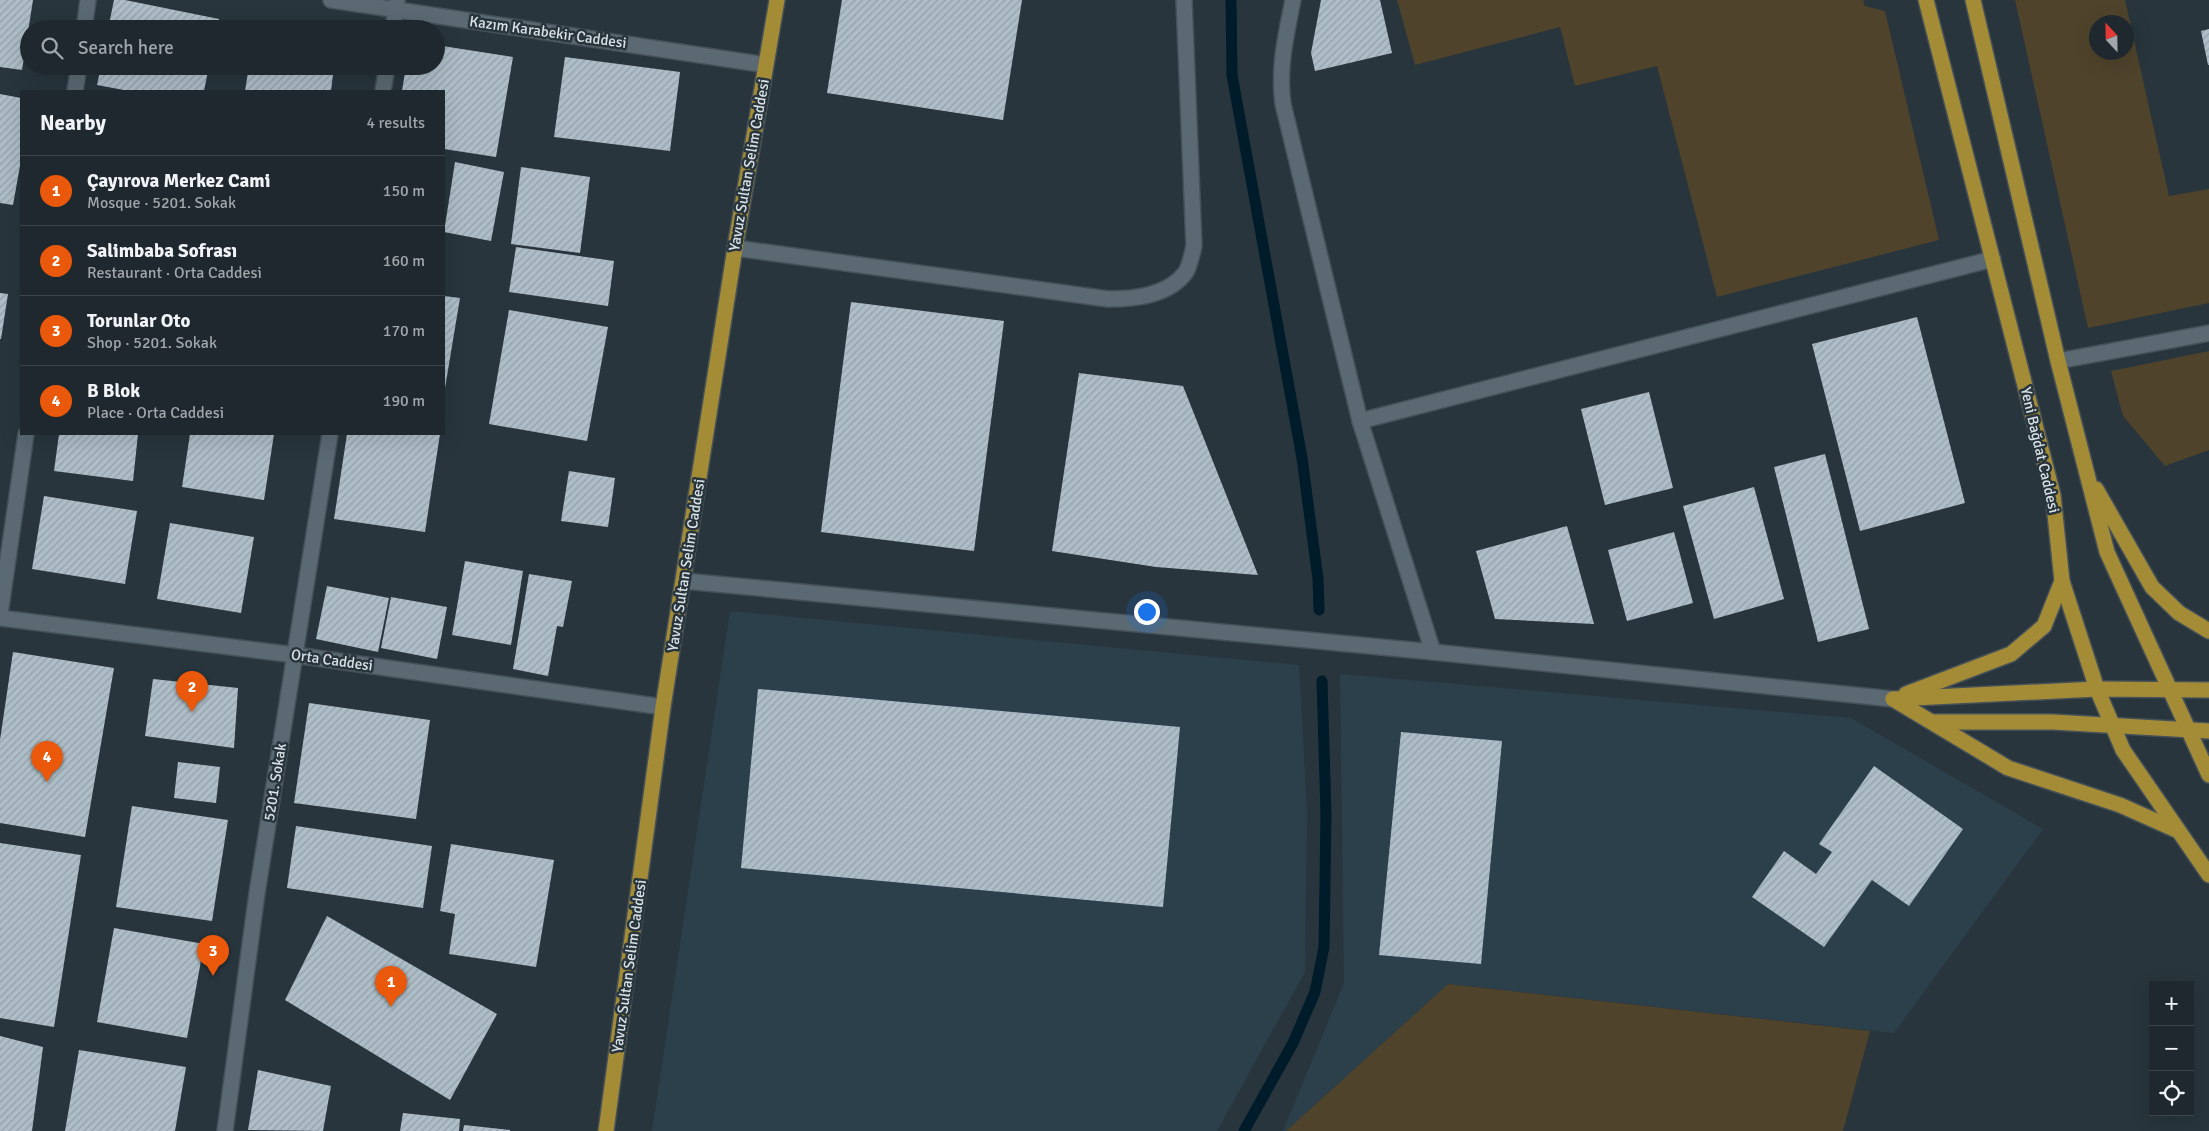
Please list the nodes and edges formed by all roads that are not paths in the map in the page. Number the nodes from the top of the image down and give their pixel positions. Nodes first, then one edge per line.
1 (88, 0) edge
2 (331, 0) edge
3 (777, 0) edge
4 (1184, 0) edge
5 (1293, 0) edge
6 (1926, 0) edge
7 (1973, 0) edge
8 (396, 5) edge
9 (85, 20) edge
10 (394, 20) edge
11 (766, 64) junction
12 (78, 75) edge
13 (386, 75) edge
14 (75, 90) edge
15 (383, 90) edge
16 (735, 248) junction
17 (1993, 259) junction
18 (2209, 333) edge
19 (2058, 361) junction
20 (1360, 421) junction
21 (26, 435) edge
22 (330, 435) edge
23 (2086, 470) junction
24 (684, 581) junction
25 (2062, 581) junction
26 (0, 614) edge
27 (0, 618) edge
28 (2209, 631) edge
29 (1433, 652) junction
30 (295, 655) junction
31 (2097, 689) junction
32 (2170, 690) junction
33 (2209, 690) edge
34 (1893, 699) junction
35 (663, 708) junction
36 (1932, 722) junction
37 (2112, 725) junction
38 (2188, 730) junction
39 (2209, 731) edge
40 (2209, 775) edge
41 (2176, 830) junction
42 (2209, 875) edge
43 (225, 1131) edge
44 (606, 1131) edge

1 - 9 street
2 - 8 street, Kazım Karabekir Caddesi
3 - 11 main road, Yavuz Sultan Selim Caddesi
4 - 16 street
5 - 20 street
6 - 17 main road, Yeni Bağdat Caddesi
7 - 19 main road
8 - 10 street
8 - 11 street, Kazım Karabekir Caddesi
11 - 16 main road, Yavuz Sultan Selim Caddesi
12 - 14 street
13 - 15 street
16 - 24 main road, Yavuz Sultan Selim Caddesi
17 - 20 street
17 - 25 main road, Yeni Bağdat Caddesi
18 - 19 street
19 - 23 main road
20 - 29 street
21 - 26 street
22 - 30 street, 5201. Sokak
23 - 28 main road
23 - 32 main road
24 - 29 street
24 - 35 main road, Yavuz Sultan Selim Caddesi
25 - 31 main road, Yeni Bağdat Caddesi
25 - 34 main road
27 - 30 street, Orta Caddesi
29 - 34 street
30 - 35 street, Orta Caddesi
30 - 43 street, 5201. Sokak
31 - 32 main road
31 - 34 main road
31 - 37 main road, Yeni Bağdat Caddesi
32 - 33 main road
32 - 38 main road
34 - 36 main road
35 - 44 main road, Yavuz Sultan Selim Caddesi
36 - 37 main road
36 - 41 main road
37 - 38 main road
37 - 41 main road, Yeni Bağdat Caddesi
38 - 39 main road
38 - 40 main road
41 - 42 main road, Yeni Bağdat Caddesi

